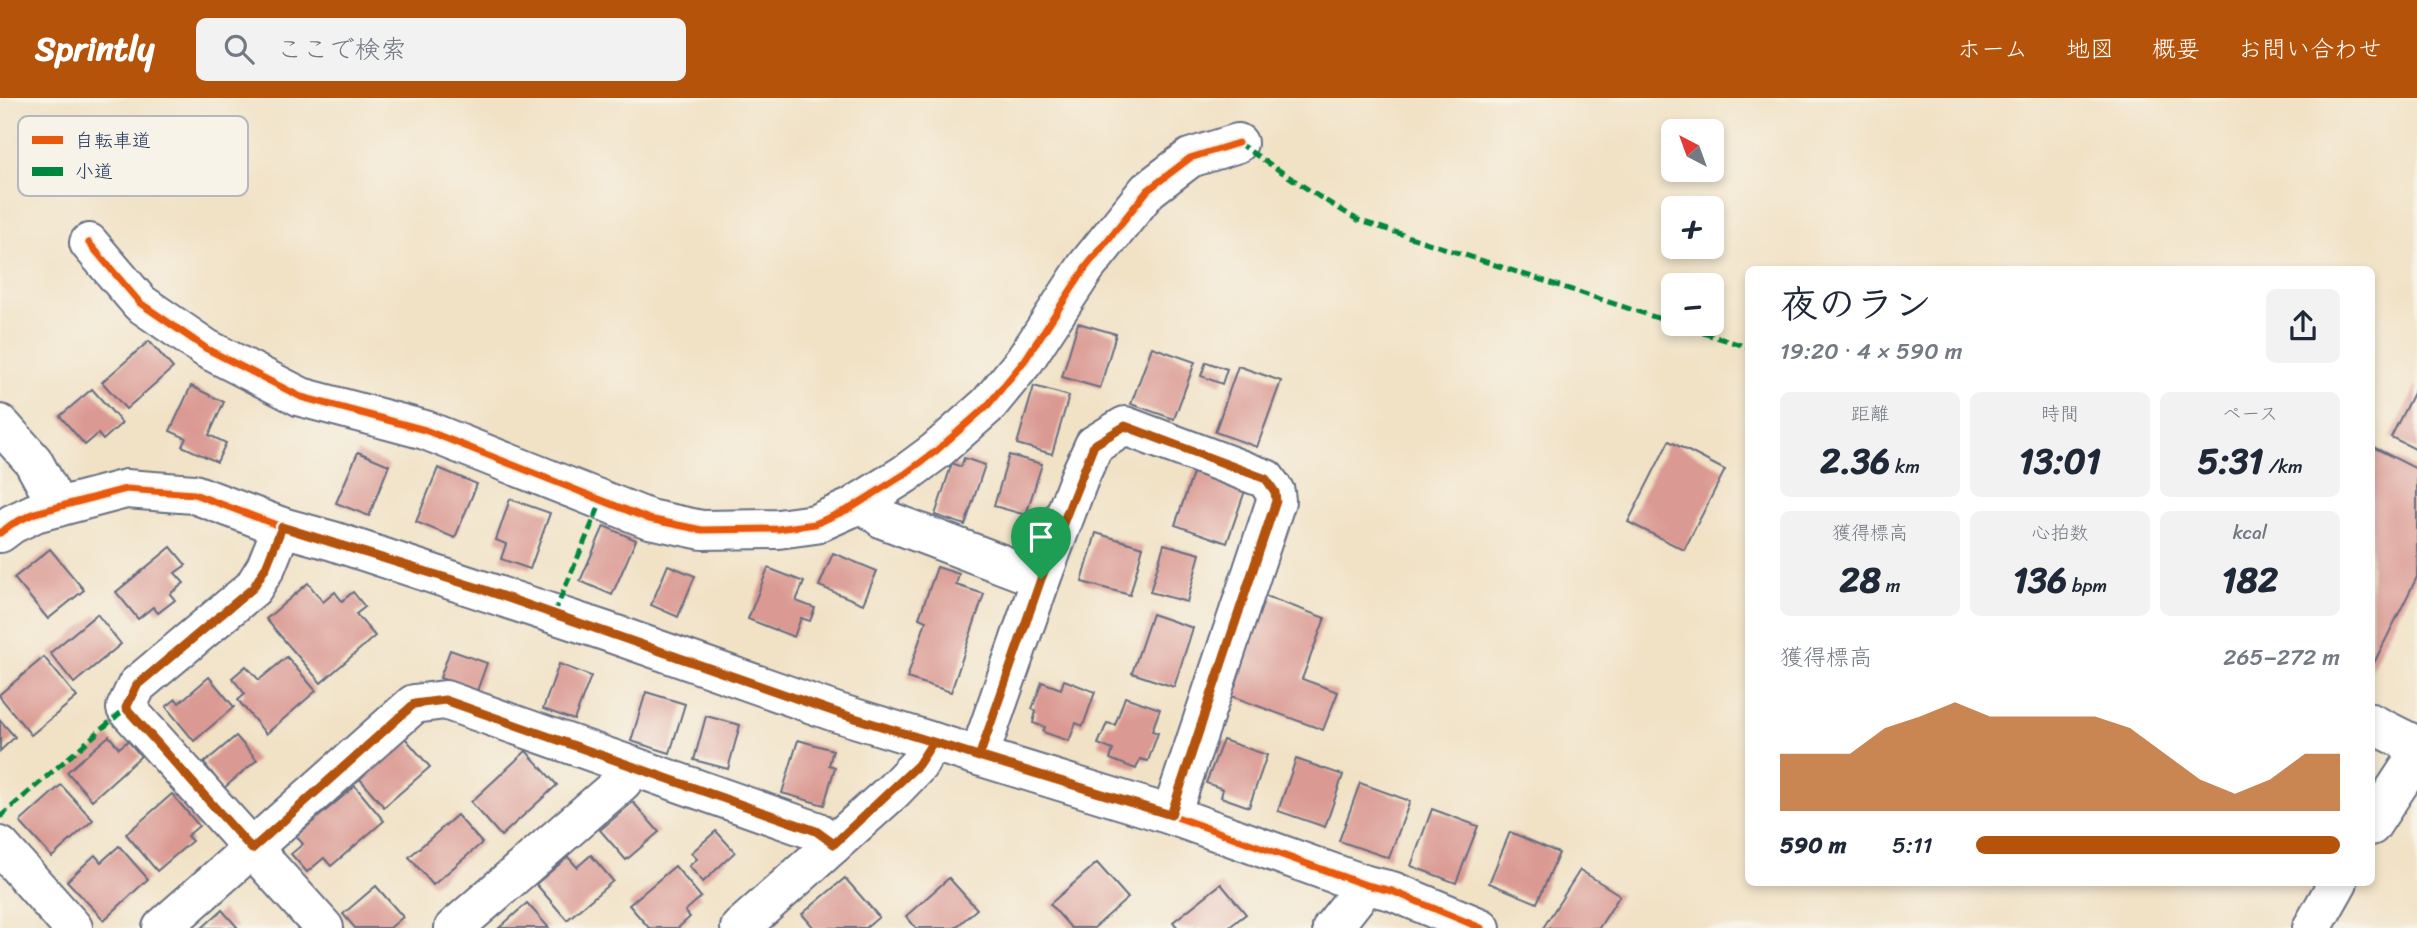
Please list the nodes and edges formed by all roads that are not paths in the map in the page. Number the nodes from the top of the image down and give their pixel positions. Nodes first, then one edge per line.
1 (1238, 143) dead end
2 (89, 243) dead end
3 (0, 424) edge
4 (864, 500) junction
5 (58, 507) junction
6 (282, 527) junction
7 (0, 533) edge
8 (1041, 579) junction
9 (2375, 725) edge
10 (933, 742) junction
11 (2417, 746) edge
12 (2417, 756) edge
13 (979, 757) junction
14 (634, 767) junction
15 (1171, 815) junction
16 (2375, 820) edge
17 (834, 844) junction
18 (0, 846) edge
19 (252, 849) junction
20 (1366, 885) junction
21 (2336, 886) edge
22 (73, 928) edge
23 (162, 928) edge
24 (324, 928) edge
25 (454, 928) edge
26 (740, 928) edge
27 (1332, 928) edge
28 (1481, 928) edge
29 (2312, 928) edge

1 - 4 street
2 - 4 street
3 - 5 street
4 - 8 street
5 - 6 street
5 - 7 street
6 - 10 street
6 - 19 street
8 - 13 street
8 - 15 street
9 - 11 street
10 - 13 street
10 - 17 street
12 - 16 street
13 - 15 street
14 - 17 street
14 - 19 street
14 - 25 street
15 - 20 street
17 - 26 street
18 - 22 street
19 - 23 street
19 - 24 street
20 - 27 street
20 - 28 street
21 - 29 street

